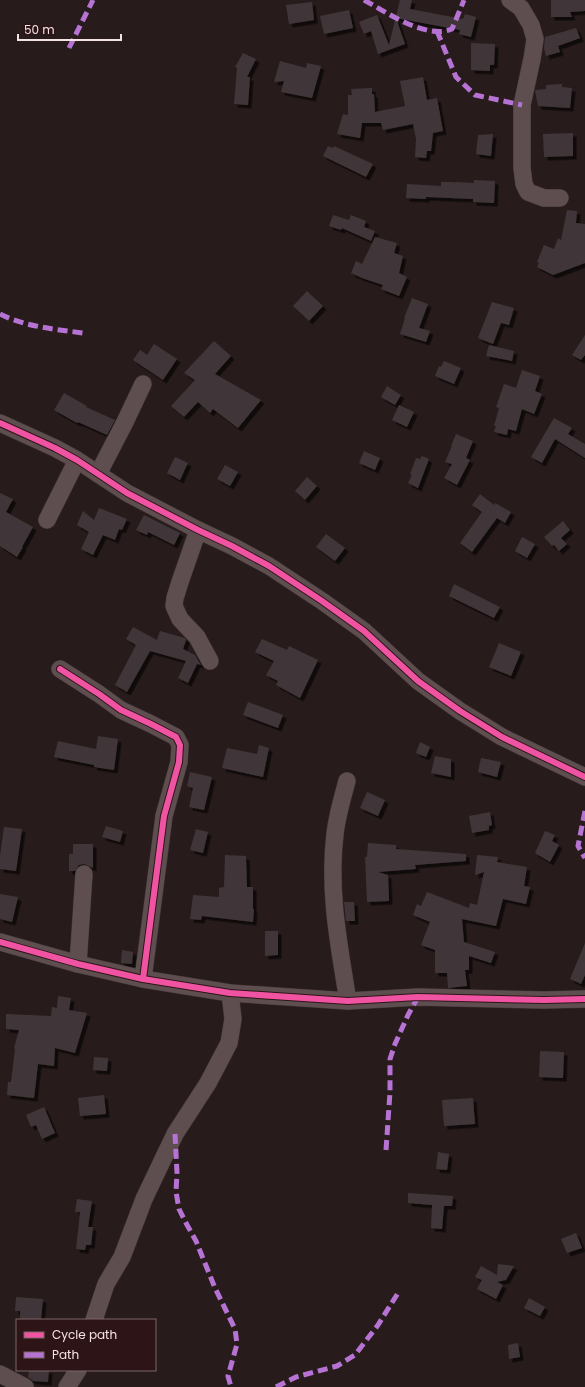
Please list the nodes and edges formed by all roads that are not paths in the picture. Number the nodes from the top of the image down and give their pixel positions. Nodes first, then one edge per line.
1 (510, 0) edge
2 (560, 198) dead end
3 (143, 384) dead end
4 (0, 423) edge
5 (77, 460) junction
6 (98, 474) junction
7 (47, 520) dead end
8 (198, 530) junction
9 (210, 661) dead end
10 (60, 669) dead end
11 (585, 776) edge
12 (347, 781) dead end
13 (84, 874) dead end
14 (0, 942) edge
15 (78, 964) junction
16 (143, 979) junction
17 (230, 993) junction
18 (585, 999) edge
19 (348, 1001) junction
20 (94, 1319) edge
21 (77, 1371) edge
22 (0, 1374) edge
23 (25, 1387) edge
24 (67, 1387) edge

1 - 2 street
3 - 6 street
4 - 5 street
5 - 6 street
5 - 7 street
6 - 8 street
8 - 9 street
8 - 11 street
10 - 16 street
12 - 19 street
13 - 15 street
14 - 15 street
15 - 16 street
16 - 17 street
17 - 19 street
17 - 20 street
18 - 19 street
21 - 24 street
22 - 23 street

